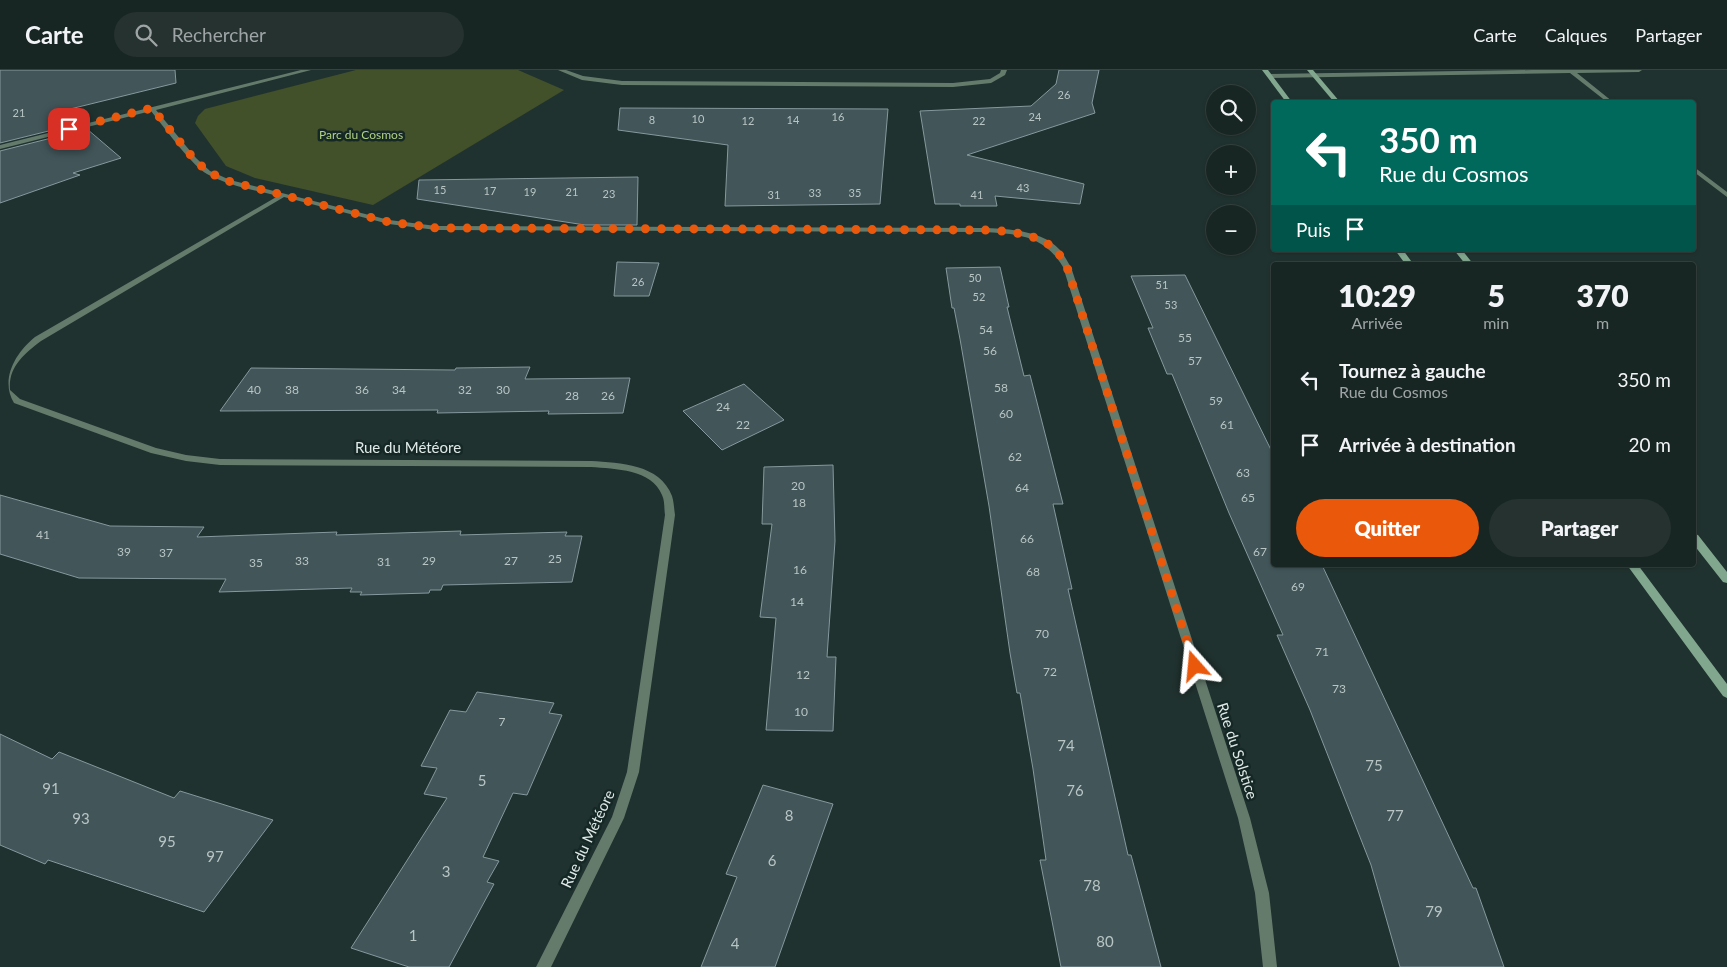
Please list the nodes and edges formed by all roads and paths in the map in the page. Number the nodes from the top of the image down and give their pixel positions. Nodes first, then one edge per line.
1 (308, 70) edge
2 (562, 70) edge
3 (1004, 70) edge
4 (1265, 70) edge
5 (1310, 70) edge
6 (1570, 70) edge
7 (1639, 70) edge
8 (1270, 76) junction
9 (1315, 76) junction
10 (1288, 100) edge
11 (1335, 100) edge
12 (1608, 100) edge
13 (152, 108) junction
14 (0, 147) edge
15 (1696, 171) edge
16 (1727, 195) edge
17 (282, 196) junction
18 (1400, 252) edge
19 (1460, 252) edge
20 (1408, 262) edge
21 (1468, 262) edge
22 (1696, 540) edge
23 (1633, 567) edge
24 (1727, 579) edge
25 (1727, 694) edge
26 (543, 967) edge
27 (1270, 967) edge

1 - 13 street
2 - 3 street
4 - 8 main road
5 - 9 main road
6 - 7 street
6 - 9 street
6 - 12 street
8 - 9 street
8 - 10 main road
9 - 11 main road
13 - 14 street
13 - 17 street, Rue du Solstice
15 - 16 street
17 - 26 street, Rue du Météore
17 - 27 street, Rue du Solstice
18 - 20 main road
19 - 21 main road
22 - 24 main road
23 - 25 main road

